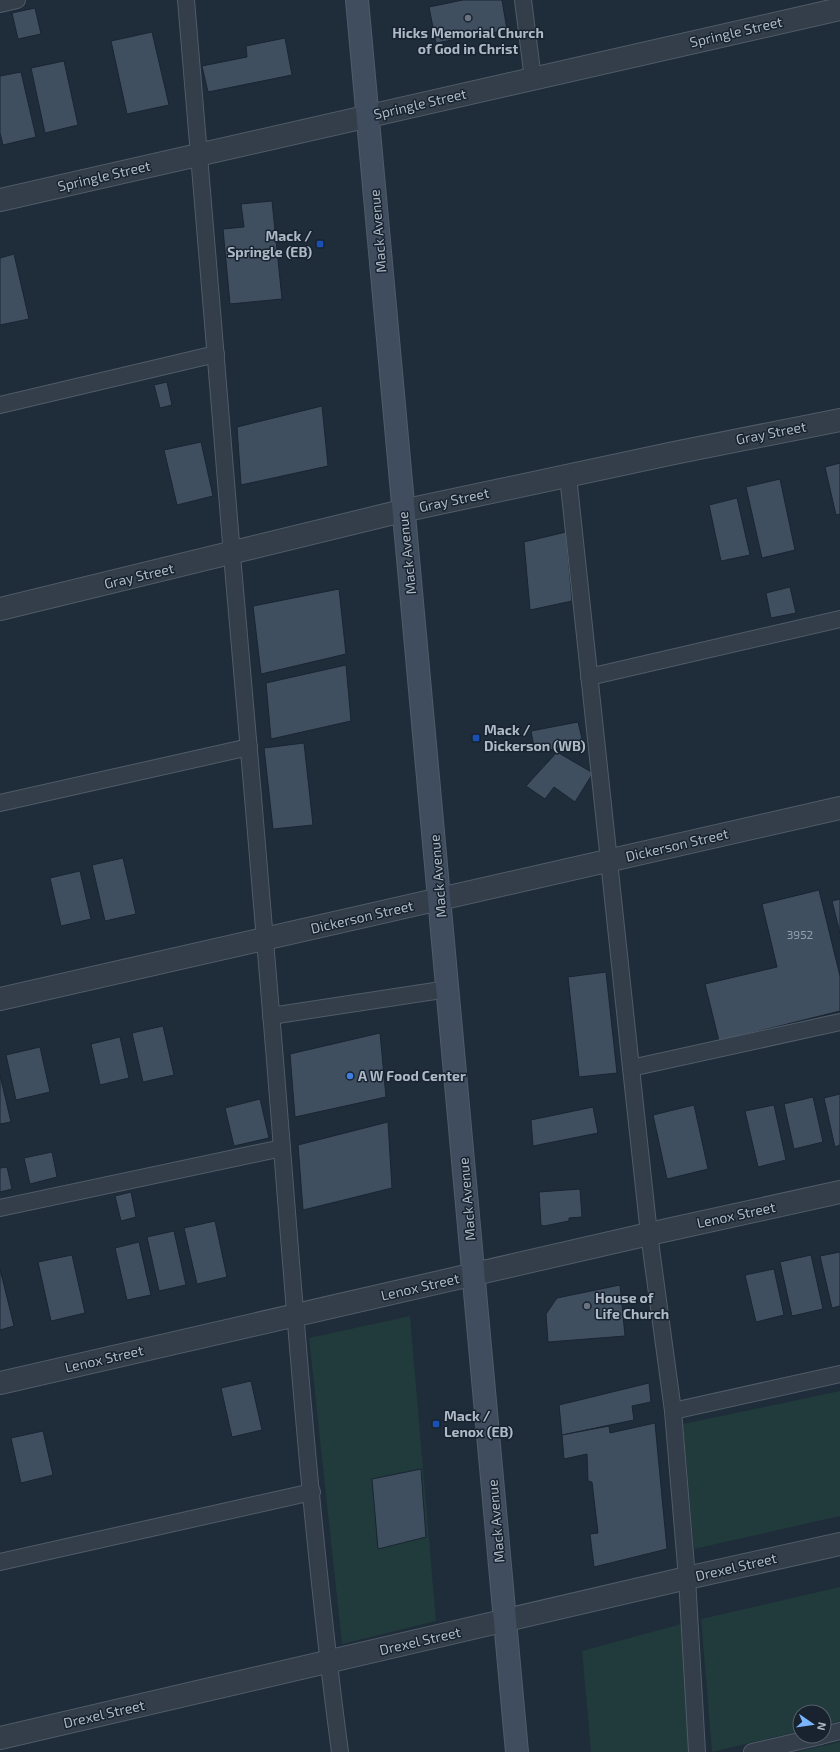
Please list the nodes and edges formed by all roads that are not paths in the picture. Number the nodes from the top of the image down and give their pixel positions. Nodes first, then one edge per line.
1 (17, 0) edge
2 (186, 0) edge
3 (357, 0) edge
4 (524, 0) edge
5 (0, 4) edge
6 (840, 9) edge
7 (533, 78) junction
8 (367, 116) junction
9 (201, 154) junction
10 (0, 200) edge
11 (216, 354) junction
12 (0, 405) edge
13 (840, 420) edge
14 (568, 476) junction
15 (402, 512) junction
16 (232, 554) junction
17 (0, 609) edge
18 (840, 618) edge
19 (589, 677) junction
20 (249, 748) junction
21 (0, 803) edge
22 (840, 808) edge
23 (608, 861) junction
24 (440, 899) junction
25 (265, 939) junction
26 (448, 989) junction
27 (0, 999) edge
28 (272, 1016) junction
29 (840, 1022) edge
30 (631, 1068) junction
31 (282, 1148) junction
32 (840, 1192) edge
33 (0, 1208) edge
34 (649, 1234) junction
35 (474, 1275) junction
36 (295, 1316) junction
37 (840, 1374) edge
38 (0, 1383) edge
39 (672, 1411) junction
40 (312, 1492) junction
41 (840, 1544) edge
42 (0, 1562) edge
43 (687, 1578) junction
44 (505, 1620) junction
45 (328, 1662) junction
46 (0, 1738) edge
47 (792, 1743) edge
48 (340, 1752) edge
49 (517, 1752) edge
50 (697, 1752) edge
51 (752, 1752) edge

1 - 5 lane
2 - 9 lane
3 - 8 main road, Mack Avenue
4 - 7 lane
6 - 7 street, Springle Street
7 - 8 street, Springle Street
8 - 9 street, Springle Street
8 - 15 main road, Mack Avenue
9 - 10 street, Springle Street
9 - 11 lane
11 - 12 lane
11 - 16 lane
13 - 14 street, Gray Street
14 - 15 street, Gray Street
14 - 19 lane
15 - 16 street, Gray Street
15 - 24 main road, Mack Avenue
16 - 17 street, Gray Street
16 - 20 lane
18 - 19 lane
19 - 23 lane
20 - 21 lane
20 - 25 lane
22 - 23 street, Dickerson Street
23 - 24 street, Dickerson Street
23 - 30 lane
24 - 25 street, Dickerson Street
24 - 26 main road, Mack Avenue
25 - 27 street, Dickerson Street
25 - 28 lane
26 - 28 lane
26 - 35 main road, Mack Avenue
28 - 31 lane
29 - 30 lane
30 - 34 lane
31 - 33 lane
31 - 36 lane
32 - 34 street, Lenox Street
34 - 35 street, Lenox Street
34 - 39 lane
35 - 36 street, Lenox Street
35 - 44 main road, Mack Avenue
36 - 38 street, Lenox Street
36 - 40 lane
37 - 39 lane
39 - 43 lane
40 - 42 lane
40 - 45 lane
41 - 43 street, Drexel Street
43 - 44 street, Drexel Street
43 - 50 lane
44 - 45 street, Drexel Street
44 - 49 main road, Mack Avenue
45 - 46 street, Drexel Street
45 - 48 lane
47 - 51 lane

